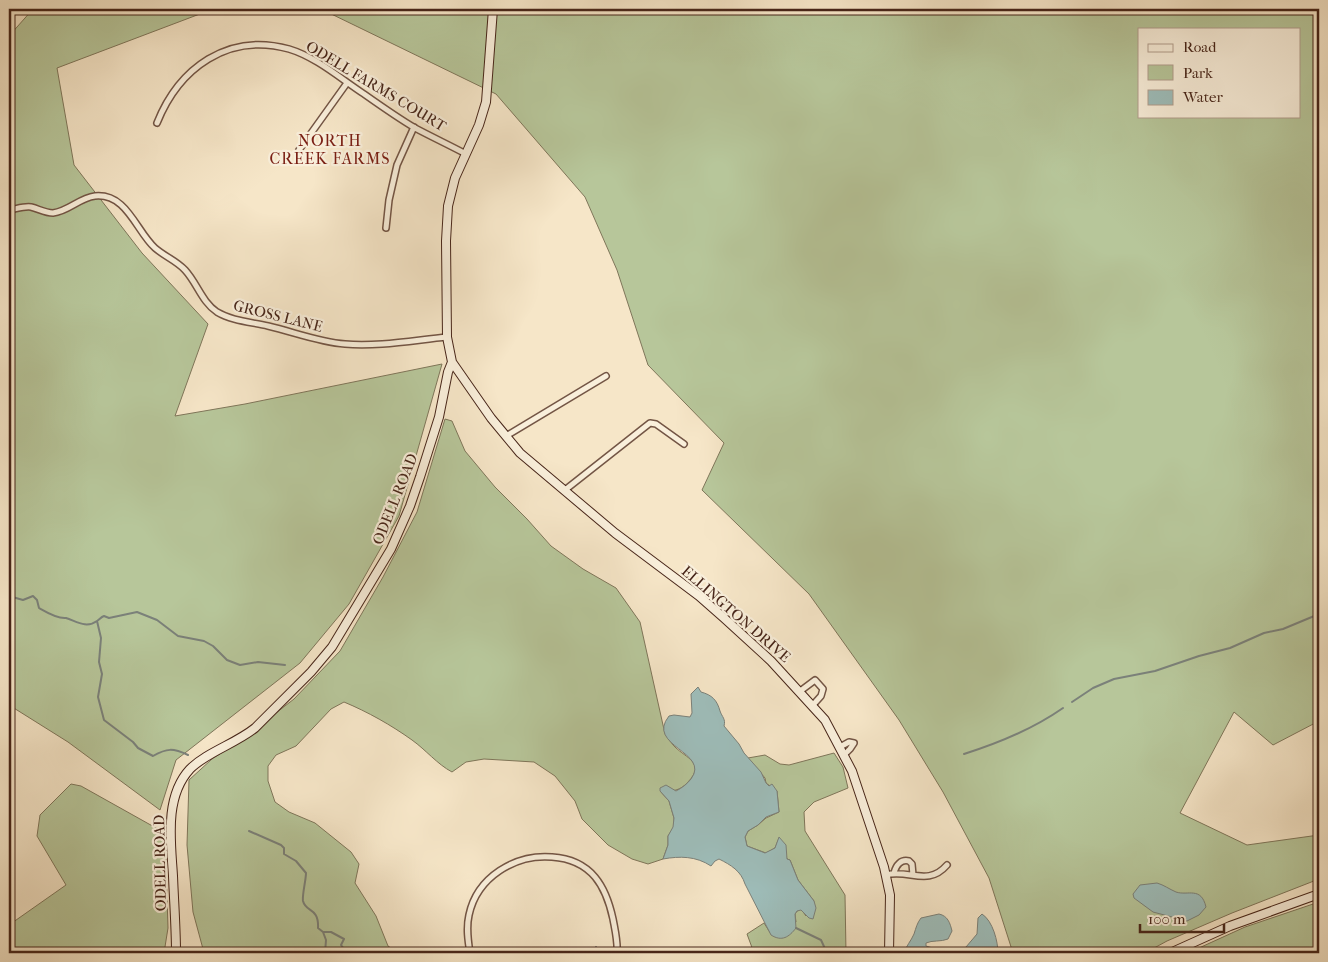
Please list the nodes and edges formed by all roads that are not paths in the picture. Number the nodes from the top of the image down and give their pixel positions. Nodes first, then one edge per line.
1 (493, 9) edge
2 (346, 83) junction
3 (157, 123) dead end
4 (414, 127) junction
5 (299, 150) dead end
6 (466, 154) junction
7 (9, 210) edge
8 (386, 228) dead end
9 (447, 337) junction
10 (452, 362) junction
11 (606, 376) dead end
12 (506, 436) junction
13 (684, 444) dead end
14 (565, 490) junction
15 (799, 692) junction
16 (812, 706) junction
17 (840, 747) junction
18 (844, 755) junction
19 (948, 865) dead end
20 (890, 874) junction
21 (912, 876) junction
22 (1319, 894) edge
23 (176, 953) edge
24 (470, 953) edge
25 (617, 953) edge
26 (889, 953) edge
27 (1170, 953) edge

1 - 6 street, ODELL ROAD
2 - 3 street, ODELL FARMS COURT
2 - 4 street, ODELL FARMS COURT
2 - 5 street
4 - 6 street, ODELL FARMS COURT
4 - 8 street
6 - 9 street, ODELL ROAD
7 - 9 street, GROSS LANE
9 - 10 street, ODELL ROAD
10 - 12 street, ELLINGTON DRIVE
10 - 23 street, ODELL ROAD
11 - 12 street
12 - 14 street, ELLINGTON DRIVE
13 - 14 street
14 - 15 street, ELLINGTON DRIVE
15 - 16 street, ELLINGTON DRIVE
15 - 16 street
16 - 17 street, ELLINGTON DRIVE
17 - 18 street, ELLINGTON DRIVE
17 - 18 street
18 - 20 street, ELLINGTON DRIVE
19 - 21 street
20 - 21 street
20 - 21 street
20 - 26 street, ELLINGTON DRIVE
22 - 27 street
24 - 25 street

